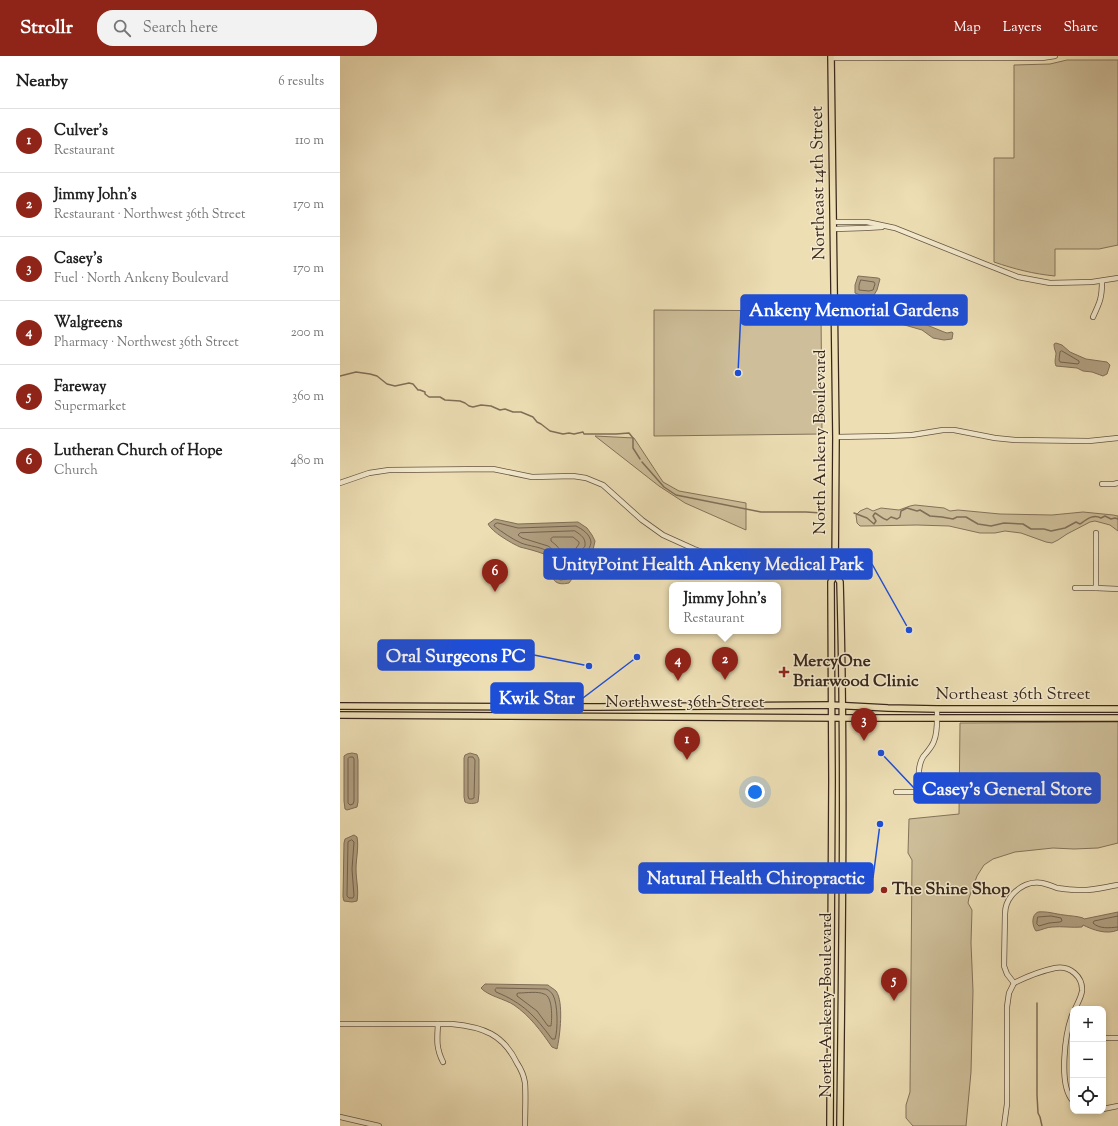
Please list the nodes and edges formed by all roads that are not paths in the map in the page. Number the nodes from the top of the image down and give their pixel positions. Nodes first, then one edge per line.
1 (1055, 56) edge
2 (831, 57) edge
3 (961, 57) edge
4 (834, 222) junction
5 (886, 226) junction
6 (834, 229) junction
7 (1118, 278) edge
8 (1102, 281) junction
9 (834, 309) joint
10 (1093, 317) dead end
11 (836, 437) junction
12 (1118, 438) edge
13 (340, 483) edge
14 (1118, 483) edge
15 (1102, 484) dead end
16 (1096, 533) dead end
17 (835, 574) junction
18 (1075, 588) dead end
19 (1096, 588) junction
20 (1118, 589) edge
21 (837, 705) junction
22 (340, 706) edge
23 (1118, 708) edge
24 (937, 709) junction
25 (340, 715) edge
26 (937, 717) junction
27 (837, 718) junction
28 (1118, 718) edge
29 (950, 787) dead end
30 (896, 792) dead end
31 (919, 792) junction
32 (1118, 885) edge
33 (1014, 983) junction
34 (1076, 1006) edge
35 (1070, 1021) edge
36 (340, 1024) edge
37 (438, 1024) junction
38 (1067, 1034) junction
39 (1070, 1034) edge
40 (1106, 1038) edge
41 (1118, 1038) edge
42 (444, 1062) dead end
43 (1070, 1098) edge
44 (1118, 1106) edge
45 (1106, 1108) edge
46 (340, 1117) edge
47 (379, 1126) edge
48 (525, 1126) edge
49 (830, 1126) edge
50 (840, 1126) edge
51 (1004, 1126) edge

1 - 3 street
2 - 3 street
2 - 4 main road, Northeast 14th Street
4 - 5 street
4 - 6 main road, Northeast 14th Street
5 - 6 street
5 - 8 street
6 - 9 main road, Northeast 14th Street
7 - 8 street
8 - 10 street
9 - 11 main road, North Ankeny Boulevard
11 - 12 street
11 - 17 main road, North Ankeny Boulevard
13 - 17 street
14 - 15 street
16 - 19 street
17 - 21 main road, North Ankeny Boulevard
17 - 21 main road, North Ankeny Boulevard
18 - 19 street
19 - 20 street
21 - 22 main road, Northwest 36th Street
21 - 24 main road, Northeast 36th Street
21 - 27 main road, North Ankeny Boulevard
21 - 27 main road, North Ankeny Boulevard
23 - 24 main road, Northeast 36th Street
24 - 26 street
25 - 27 main road, Northwest 36th Street
26 - 27 main road, Northeast 36th Street
26 - 28 main road, Northeast 36th Street
26 - 31 street
27 - 49 main road, North Ankeny Boulevard
27 - 50 main road, North Ankeny Boulevard
29 - 31 street
30 - 31 street
32 - 33 street
33 - 34 street
33 - 51 street
35 - 38 street
36 - 37 street
37 - 42 street
37 - 48 street
38 - 39 street
38 - 43 street
40 - 41 street
44 - 45 street
46 - 47 street

